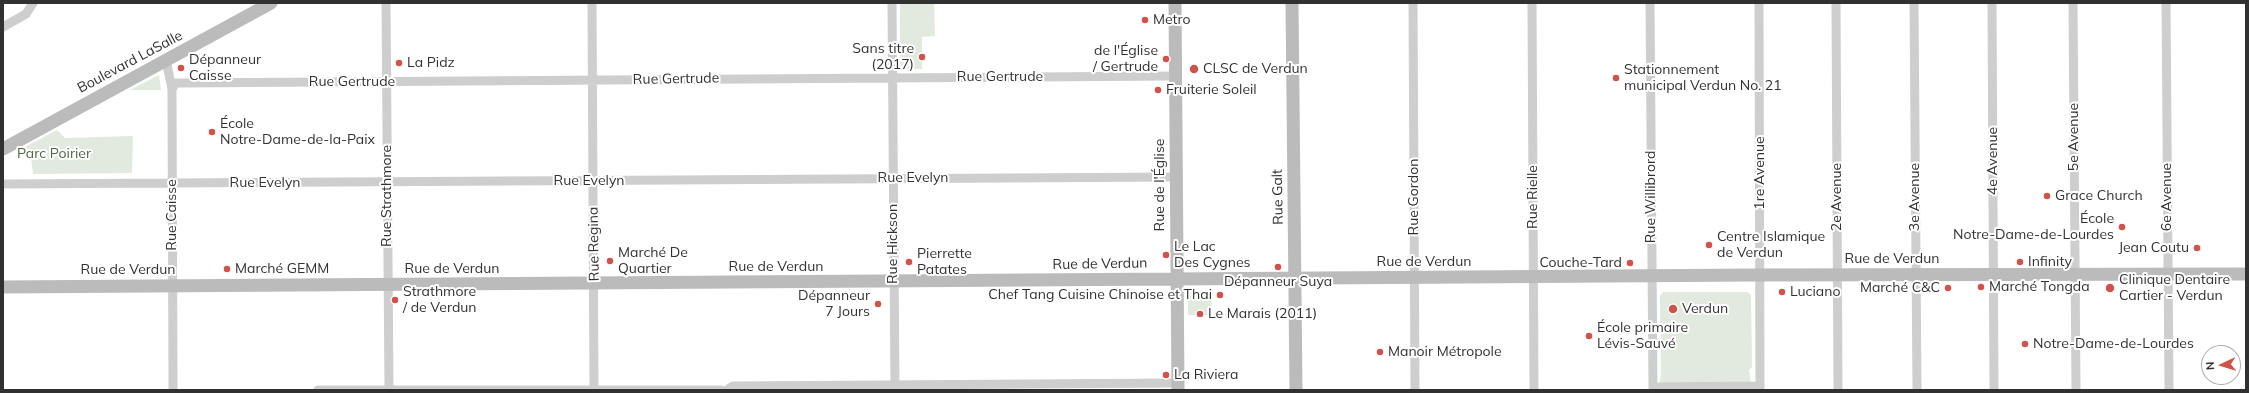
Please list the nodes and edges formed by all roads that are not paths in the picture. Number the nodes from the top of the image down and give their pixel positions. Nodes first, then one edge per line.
1 (33, 3) edge
2 (271, 3) edge
3 (386, 3) edge
4 (592, 3) edge
5 (892, 3) edge
6 (1175, 3) edge
7 (1292, 3) edge
8 (1413, 3) edge
9 (1532, 3) edge
10 (1650, 3) edge
11 (1759, 3) edge
12 (1836, 3) edge
13 (1914, 3) edge
14 (1992, 3) edge
15 (2073, 3) edge
16 (2166, 3) edge
17 (3, 27) edge
18 (166, 60) junction
19 (1175, 76) junction
20 (892, 78) junction
21 (592, 80) junction
22 (386, 82) junction
23 (174, 86) junction
24 (3, 149) edge
25 (1176, 177) junction
26 (893, 178) junction
27 (593, 180) junction
28 (387, 182) junction
29 (172, 183) junction
30 (3, 184) edge
31 (2076, 274) junction
32 (2168, 274) junction
33 (2246, 274) edge
34 (1760, 275) junction
35 (1838, 275) junction
36 (1916, 275) junction
37 (1994, 275) junction
38 (1652, 276) junction
39 (1414, 278) junction
40 (1534, 278) junction
41 (1295, 279) junction
42 (1177, 280) junction
43 (894, 282) junction
44 (594, 284) junction
45 (388, 285) junction
46 (173, 286) junction
47 (3, 287) edge
48 (895, 387) edge
49 (1177, 387) edge
50 (1653, 388) edge
51 (1760, 388) edge
52 (594, 389) junction
53 (173, 390) edge
54 (318, 390) edge
55 (389, 390) edge
56 (721, 390) edge
57 (727, 390) edge
58 (1296, 390) edge
59 (1415, 390) edge
60 (1534, 390) edge
61 (1838, 390) edge
62 (1917, 390) edge
63 (1994, 390) edge
64 (2076, 390) edge
65 (2169, 390) edge

1 - 17 street
2 - 18 street, Boulevard LaSalle
3 - 22 street, Rue Strathmore
4 - 21 street, Rue Regina
5 - 20 street, Rue Hickson
6 - 19 street, Rue de l'Église
7 - 41 street, Rue Galt
8 - 39 street, Rue Gordon
9 - 40 street, Rue Rielle
10 - 38 street, Rue Willibrord
11 - 34 street, 1re Avenue
12 - 35 street, 2e Avenue
13 - 36 street, 3e Avenue
14 - 37 street, 4e Avenue
15 - 31 street, 5e Avenue
16 - 32 street, 6e Avenue
18 - 23 street, Rue Caisse
18 - 24 street, Boulevard LaSalle
19 - 20 street, Rue Gertrude
19 - 25 street, Rue de l'Église
20 - 21 street, Rue Gertrude
20 - 26 street, Rue Hickson
21 - 22 street, Rue Gertrude
21 - 27 street, Rue Regina
22 - 23 street, Rue Gertrude
22 - 28 street, Rue Strathmore
23 - 29 street, Rue Caisse
25 - 26 street, Rue Evelyn
25 - 42 street, Rue de l'Église
26 - 27 street, Rue Evelyn
26 - 43 street, Rue Hickson
27 - 28 street, Rue Evelyn
27 - 44 street, Rue Regina
28 - 29 street, Rue Evelyn
28 - 45 street, Rue Strathmore
29 - 30 street, Rue Evelyn
29 - 46 street, Rue Caisse
31 - 32 street, Rue de Verdun
31 - 37 street, Rue de Verdun
31 - 64 street, 5e Avenue
32 - 33 street, Rue de Verdun
32 - 65 street, 6e Avenue
34 - 35 street, Rue de Verdun
34 - 38 street, Rue de Verdun
34 - 51 street, 1re Avenue
35 - 36 street, Rue de Verdun
35 - 61 street, 2e Avenue
36 - 37 street, Rue de Verdun
36 - 62 street, 3e Avenue
37 - 63 street, 4e Avenue
38 - 40 street, Rue de Verdun
38 - 50 street, Rue Willibrord
39 - 40 street, Rue de Verdun
39 - 41 street, Rue de Verdun
39 - 59 street, Rue Gordon
40 - 60 street, Rue Rielle
41 - 42 street, Rue de Verdun
41 - 58 street, Rue Galt
42 - 43 street, Rue de Verdun
42 - 49 street, Rue de l'Église
43 - 44 street, Rue de Verdun
43 - 48 street, Rue Hickson
44 - 45 street, Rue de Verdun
44 - 52 street, Rue Regina
45 - 46 street, Rue de Verdun
45 - 55 street, Rue Strathmore
46 - 47 street, Rue de Verdun
46 - 53 street, Rue Caisse
48 - 49 street
48 - 57 street
50 - 51 street
52 - 55 street
52 - 56 street
54 - 55 street

